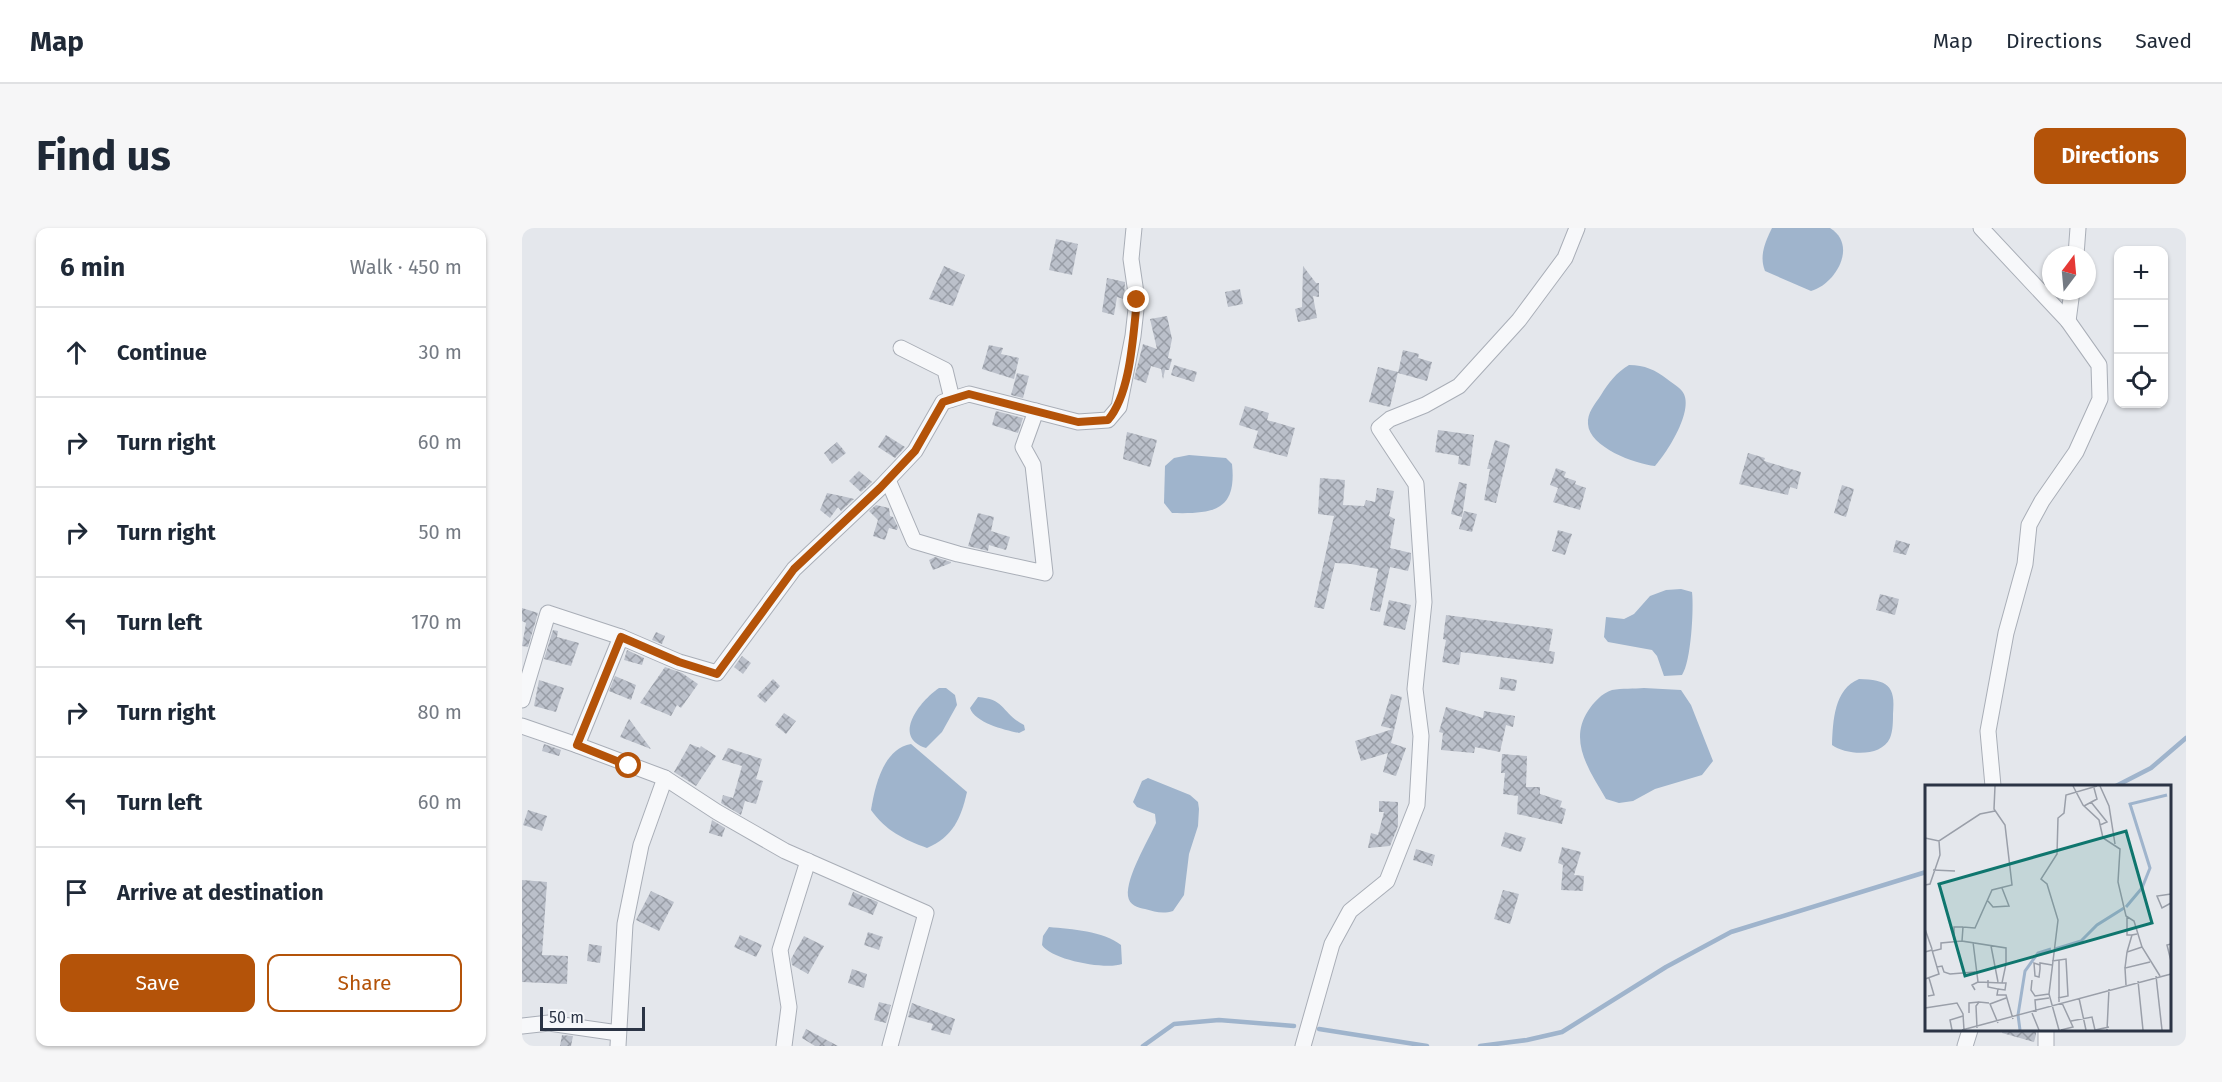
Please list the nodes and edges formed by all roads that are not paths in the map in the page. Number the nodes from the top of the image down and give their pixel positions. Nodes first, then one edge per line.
1 (1134, 228) edge
2 (1577, 228) edge
3 (1982, 228) edge
4 (2078, 228) edge
5 (2077, 246) edge
6 (2071, 300) edge
7 (2068, 321) junction
8 (901, 348) dead end
9 (952, 399) junction
10 (1036, 411) junction
11 (888, 480) junction
12 (621, 637) junction
13 (522, 700) edge
14 (522, 726) edge
15 (577, 745) junction
16 (666, 778) junction
17 (1993, 785) edge
18 (808, 861) junction
19 (522, 1026) edge
20 (1969, 1031) edge
21 (618, 1040) edge
22 (784, 1046) edge
23 (890, 1046) edge
24 (1303, 1046) edge
25 (1965, 1046) edge

1 - 10 street
2 - 24 street
3 - 7 street
4 - 5 street
6 - 7 street
7 - 17 street
8 - 9 street
9 - 10 street
9 - 11 street
10 - 11 street
11 - 12 street
12 - 13 street
12 - 15 street
14 - 15 street
15 - 16 street
16 - 18 street
16 - 21 street
18 - 22 street
18 - 23 street
19 - 21 street
20 - 25 street

